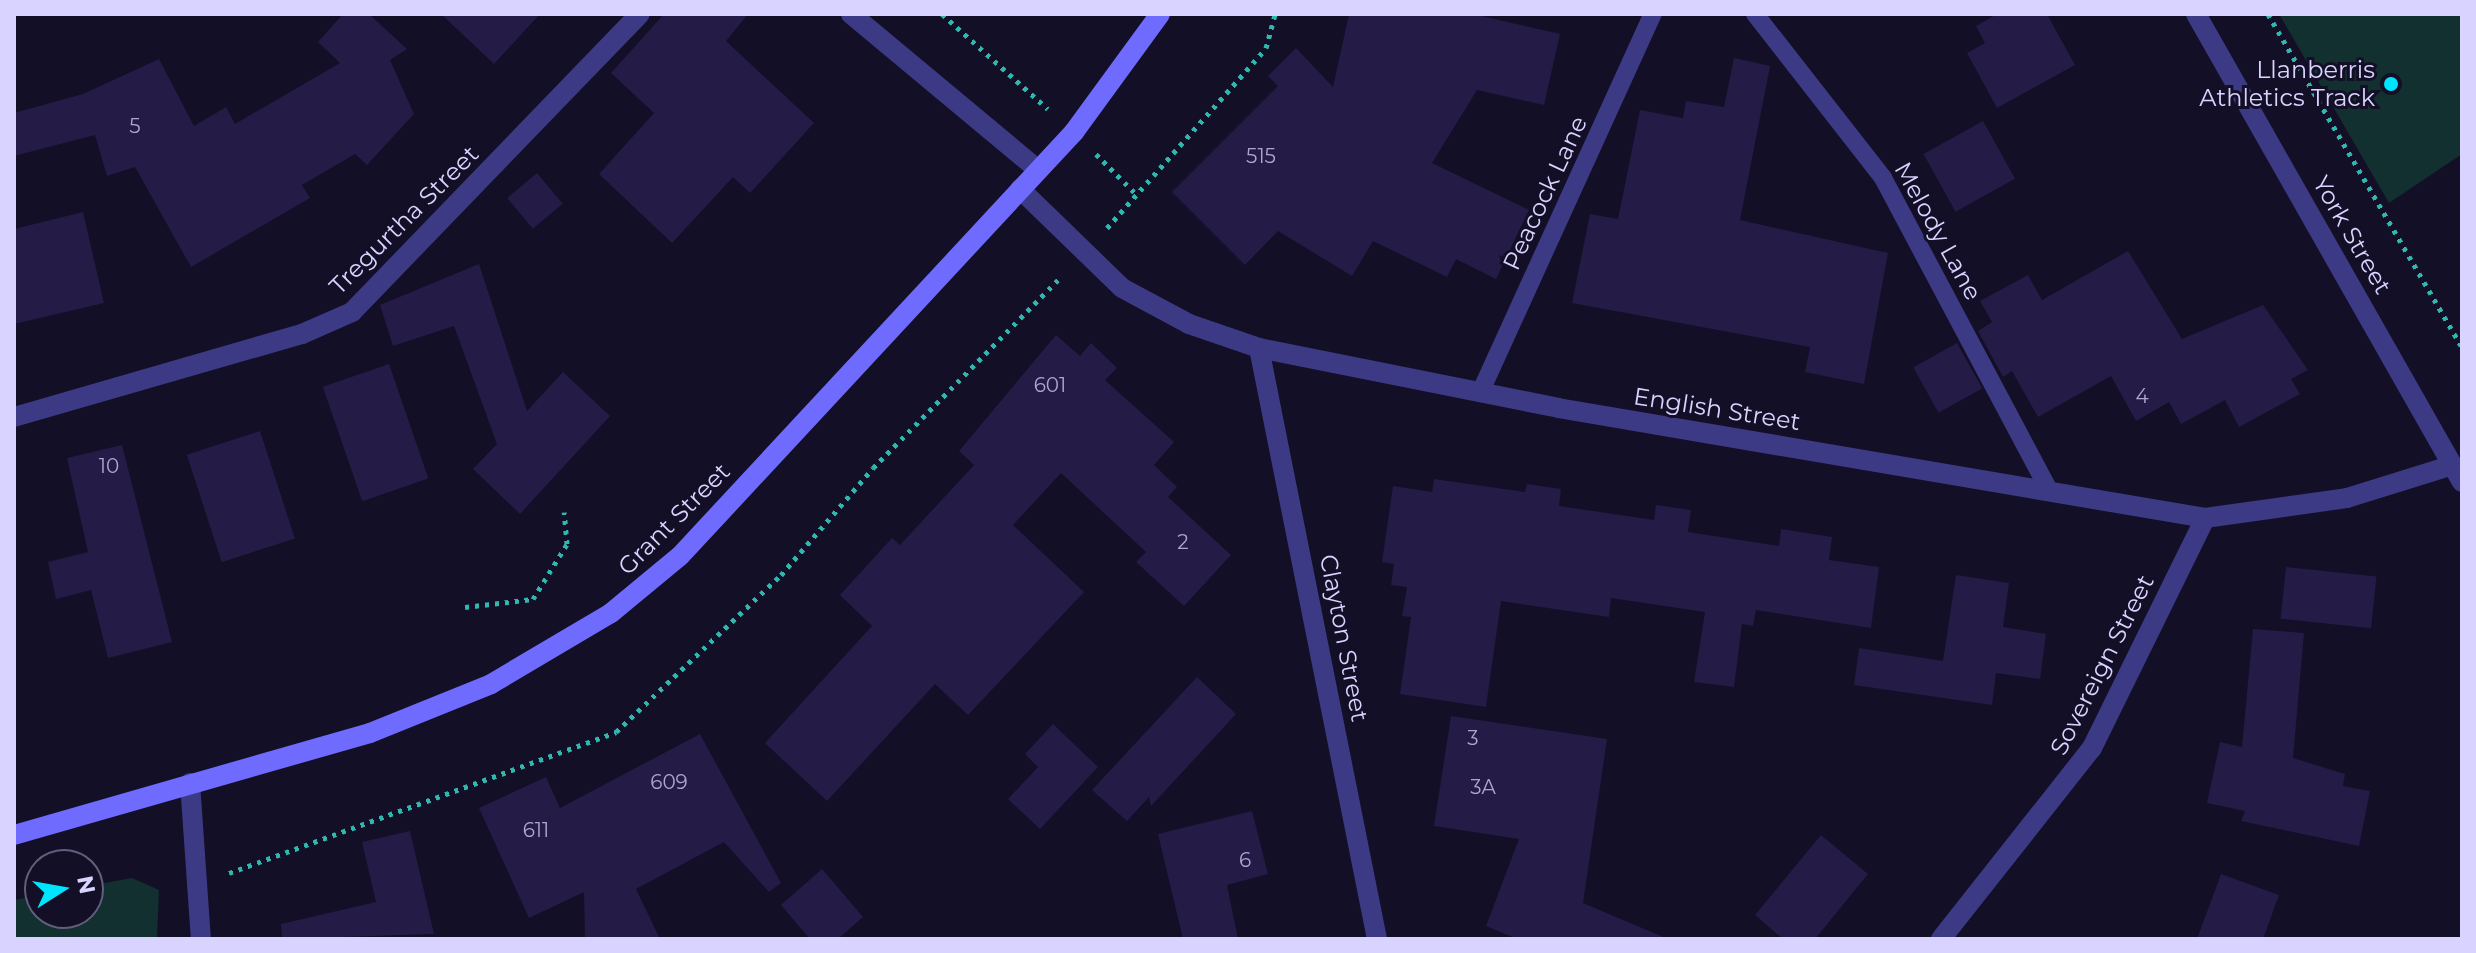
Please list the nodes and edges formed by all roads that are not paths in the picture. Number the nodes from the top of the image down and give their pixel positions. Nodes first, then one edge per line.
1 (640, 14) edge
2 (851, 14) edge
3 (1160, 14) edge
4 (1653, 14) edge
5 (1755, 14) edge
6 (2196, 14) edge
7 (1038, 170) junction
8 (1020, 189) junction
9 (1259, 348) junction
10 (1480, 393) junction
11 (14, 417) edge
12 (2457, 473) edge
13 (2049, 490) junction
14 (2205, 518) junction
15 (190, 783) junction
16 (14, 835) edge
17 (201, 939) edge
18 (1377, 939) edge
19 (1941, 939) edge

1 - 11 street, Tregurtha Street
2 - 7 street
3 - 7 main road, Grant Street
4 - 10 lane, Peacock Lane
5 - 13 lane, Melody Lane
6 - 12 street, York Street
7 - 8 main road, Grant Street
8 - 9 street, English Street
8 - 15 main road, Grant Street
9 - 10 street, English Street
9 - 18 street, Clayton Street
10 - 13 street, English Street
12 - 14 street, English Street
13 - 14 street, English Street
14 - 19 street, Sovereign Street
15 - 16 main road, Grant Street
15 - 17 street

